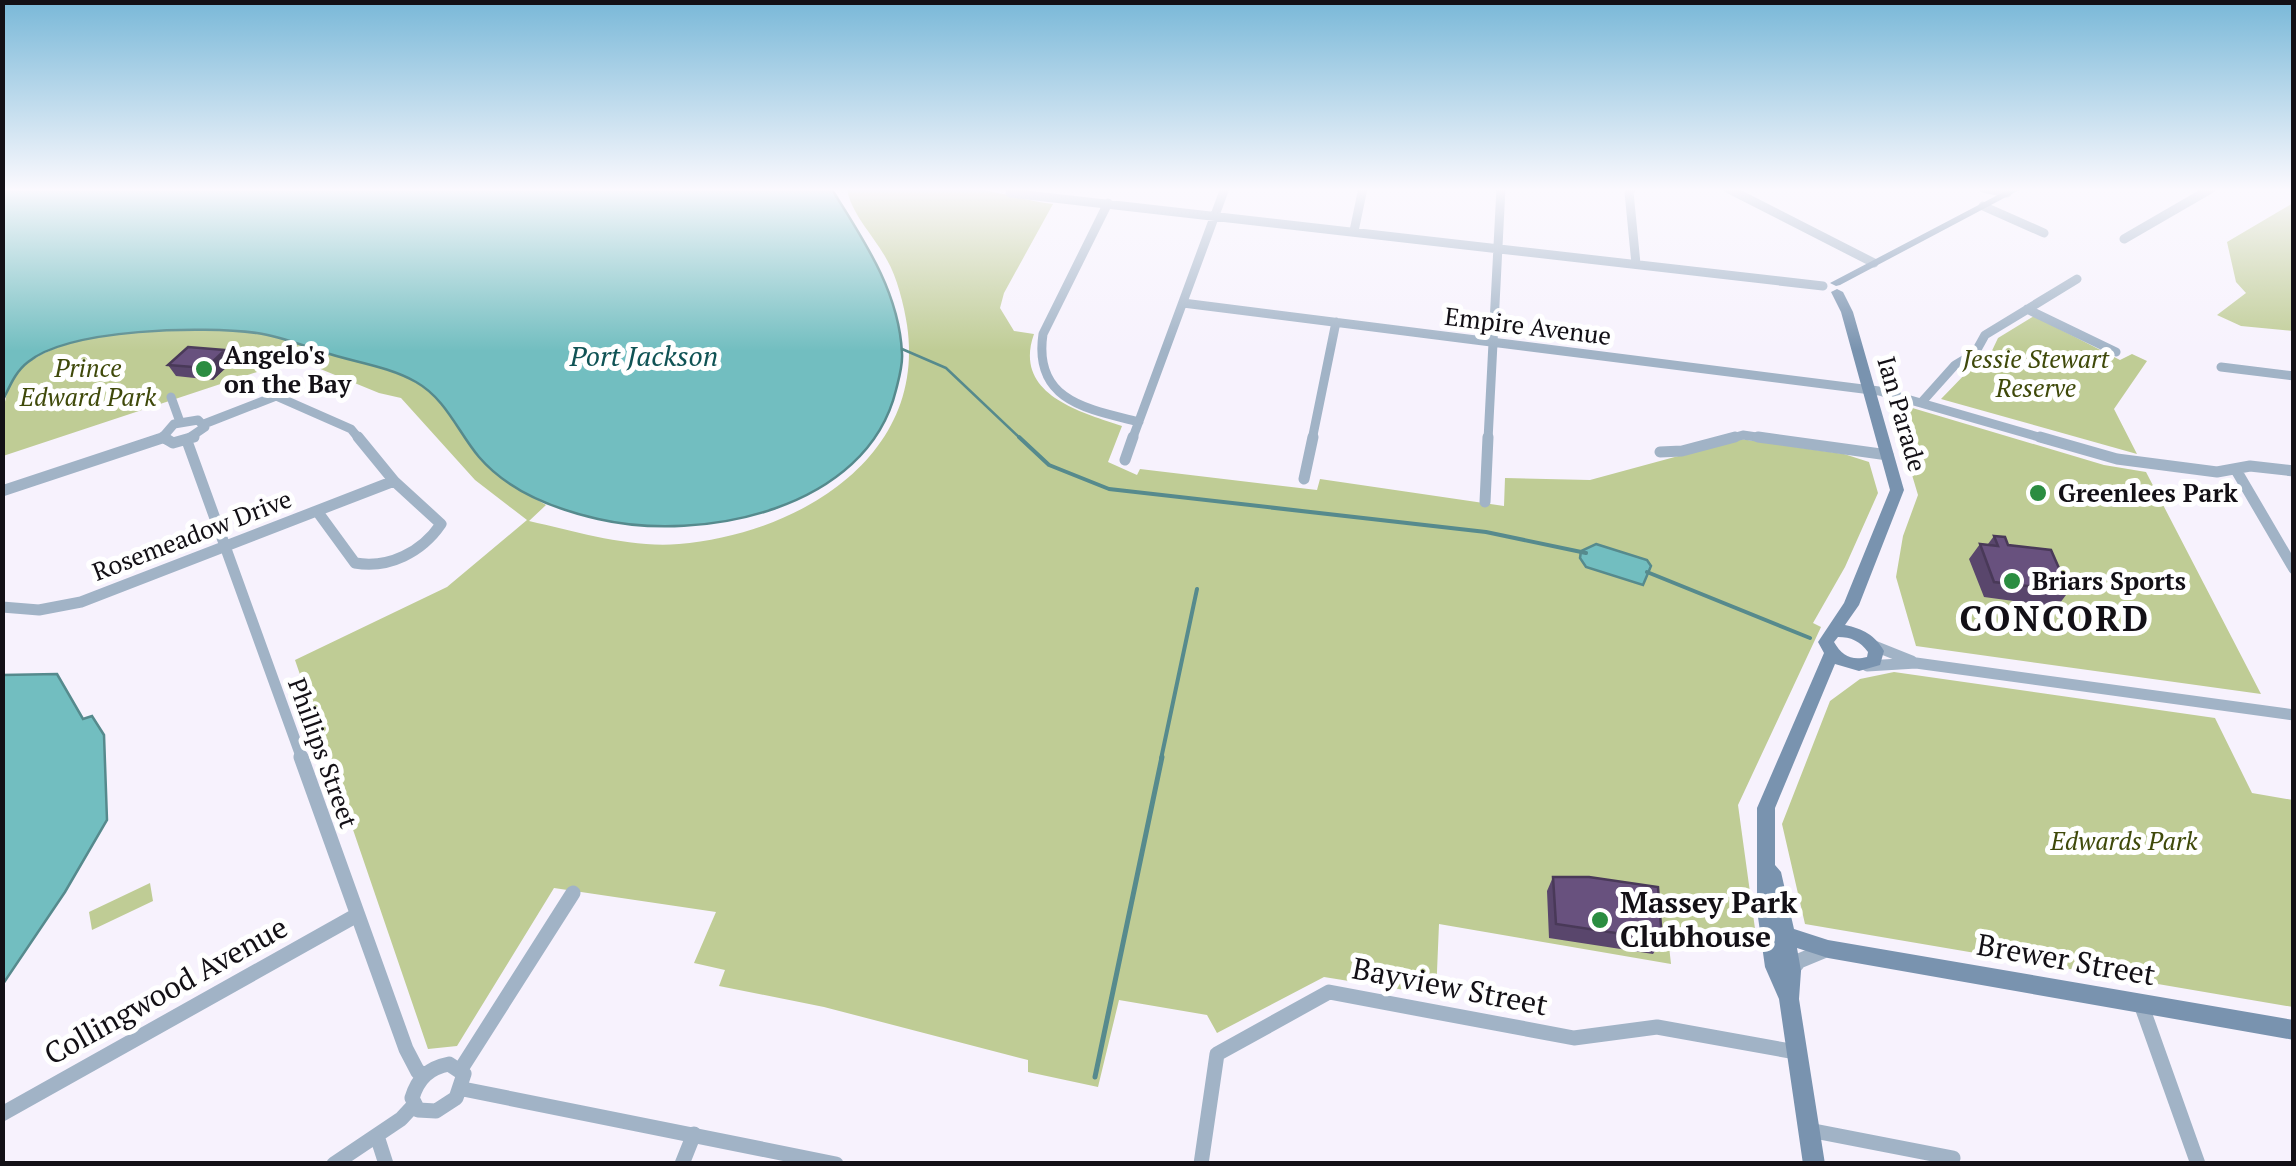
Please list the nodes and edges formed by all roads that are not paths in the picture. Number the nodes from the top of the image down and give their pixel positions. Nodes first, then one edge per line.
1 (1088, 242) edge
2 (1206, 242) edge
3 (1460, 242) edge
4 (1499, 242) edge
5 (1634, 242) edge
6 (1834, 242) edge
7 (1913, 242) edge
8 (1499, 247) junction
9 (1874, 263) junction
10 (1636, 264) junction
11 (2077, 279) dead end
12 (1832, 287) junction
13 (1183, 303) junction
14 (2027, 309) junction
15 (1336, 322) junction
16 (1495, 342) junction
17 (2116, 352) dead end
18 (2221, 368) dead end
19 (2294, 376) edge
20 (1868, 389) junction
21 (171, 398) dead end
22 (1921, 403) junction
23 (180, 422) junction
24 (1140, 422) junction
25 (204, 424) junction
26 (162, 438) junction
27 (186, 441) junction
28 (1660, 452) dead end
29 (1888, 455) junction
30 (1125, 460) dead end
31 (2236, 470) junction
32 (2294, 470) edge
33 (1304, 479) dead end
34 (394, 482) junction
35 (2, 491) edge
36 (1486, 502) dead end
37 (317, 511) junction
38 (225, 546) junction
39 (2294, 569) edge
40 (2, 606) edge
41 (1851, 606) junction
42 (1837, 631) junction
43 (1866, 640) junction
44 (1832, 654) junction
45 (1916, 663) junction
46 (1860, 666) junction
47 (1821, 684) junction
48 (2294, 715) edge
49 (1767, 851) junction
50 (573, 892) dead end
51 (357, 915) junction
52 (1786, 934) junction
53 (1828, 949) junction
54 (1773, 955) junction
55 (1792, 971) junction
56 (1789, 999) junction
57 (2141, 1004) junction
58 (2294, 1030) edge
59 (1796, 1052) junction
60 (461, 1069) junction
61 (425, 1074) junction
62 (463, 1089) junction
63 (414, 1105) junction
64 (2, 1114) edge
65 (1809, 1130) junction
66 (694, 1134) junction
67 (377, 1136) junction
68 (1953, 1158) dead end
69 (334, 1164) edge
70 (386, 1164) edge
71 (682, 1164) edge
72 (836, 1164) edge
73 (1200, 1164) edge
74 (1814, 1164) edge
75 (2198, 1164) edge

1 - 24 street
2 - 13 street
3 - 8 street
4 - 8 street
5 - 10 street
6 - 9 street
7 - 9 main road
8 - 10 street
8 - 16 street
9 - 12 main road
10 - 12 street
11 - 14 street
12 - 20 main road, Ian Parade
13 - 15 street, Empire Avenue
13 - 24 street
14 - 17 street
14 - 22 street
15 - 16 street, Empire Avenue
15 - 33 street
16 - 20 street, Empire Avenue
16 - 36 street
18 - 19 street
20 - 22 street, Empire Avenue
20 - 29 main road, Ian Parade
21 - 23 street
22 - 31 street, Empire Avenue
23 - 25 street
23 - 26 street
24 - 30 street
25 - 27 street
25 - 34 street
26 - 27 street
26 - 35 street
27 - 38 street, Phillips Street
28 - 29 street
29 - 41 main road, Ian Parade
31 - 32 street, Empire Avenue
31 - 39 street
34 - 37 street, Rosemeadow Drive
34 - 37 street
37 - 38 street, Rosemeadow Drive
38 - 40 street, Rosemeadow Drive
38 - 51 street, Phillips Street
41 - 42 main road, Ian Parade
41 - 43 main road
42 - 43 main road
42 - 44 main road, Ian Parade
43 - 45 street
43 - 46 main road
44 - 46 main road
44 - 47 main road
45 - 46 street
45 - 48 street
46 - 47 main road
47 - 49 main road
49 - 52 main road
49 - 54 main road
50 - 60 street
51 - 61 street, Phillips Street
51 - 64 street, Collingwood Avenue
52 - 53 main road, Brewer Street
52 - 54 main road
52 - 55 main road
53 - 55 street
53 - 57 main road, Brewer Street
54 - 56 main road
55 - 56 main road
56 - 59 main road
57 - 58 main road, Brewer Street
57 - 75 street
59 - 65 main road
59 - 73 street, Bayview Street
60 - 61 street
60 - 62 street
61 - 63 street
62 - 63 street
62 - 66 street
63 - 67 street
65 - 68 street
65 - 74 main road
66 - 71 street
66 - 72 street
67 - 69 street
67 - 70 street

